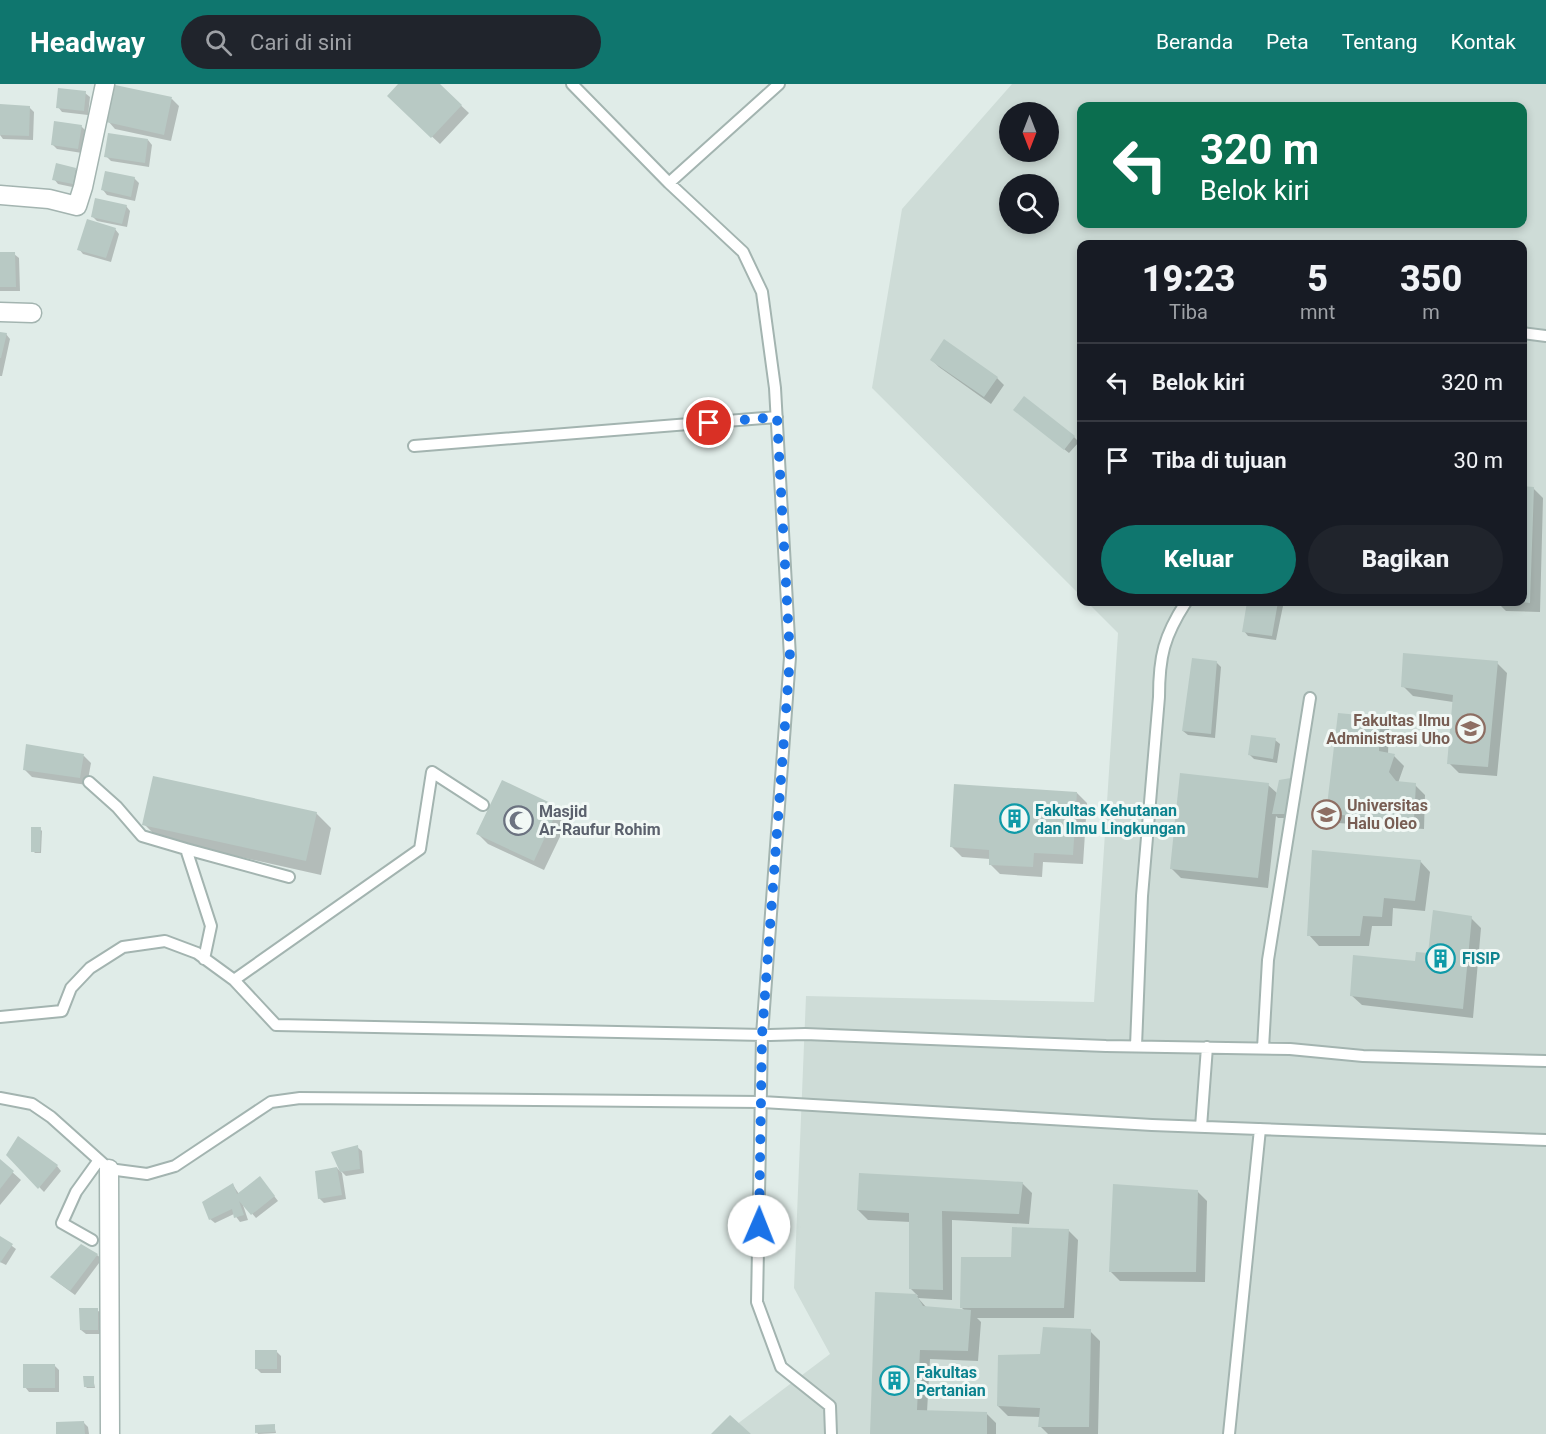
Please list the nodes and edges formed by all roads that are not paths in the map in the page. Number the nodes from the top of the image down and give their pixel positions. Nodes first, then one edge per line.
1 (105, 84) edge
2 (572, 84) edge
3 (780, 84) edge
4 (669, 183) junction
5 (0, 195) edge
6 (0, 312) edge
7 (32, 313) dead end
8 (1527, 334) edge
9 (1546, 336) edge
10 (777, 417) junction
11 (414, 446) dead end
12 (1184, 606) edge
13 (1310, 698) dead end
14 (89, 782) dead end
15 (483, 805) dead end
16 (186, 849) junction
17 (289, 877) dead end
18 (204, 959) junction
19 (234, 980) junction
20 (0, 1017) edge
21 (762, 1035) junction
22 (1136, 1046) junction
23 (1207, 1047) junction
24 (1263, 1048) junction
25 (1546, 1061) edge
26 (0, 1098) edge
27 (761, 1102) junction
28 (1201, 1127) junction
29 (1260, 1129) junction
30 (1546, 1140) edge
31 (104, 1165) junction
32 (92, 1240) dead end
33 (110, 1434) edge
34 (831, 1434) edge
35 (1229, 1434) edge

1 - 5 street
2 - 4 lane
3 - 4 lane
4 - 10 lane
6 - 7 street
8 - 9 lane
10 - 11 lane
10 - 21 lane
12 - 22 lane
13 - 24 lane
14 - 16 lane
15 - 19 lane
16 - 17 lane
16 - 18 lane
18 - 19 lane
18 - 20 lane
19 - 21 lane
21 - 22 lane
21 - 27 lane
22 - 23 lane
23 - 24 lane
23 - 28 lane
24 - 25 lane
26 - 31 lane
27 - 28 lane
27 - 31 lane
27 - 34 lane
28 - 29 lane
29 - 30 lane
29 - 35 lane
31 - 32 lane
31 - 33 street

